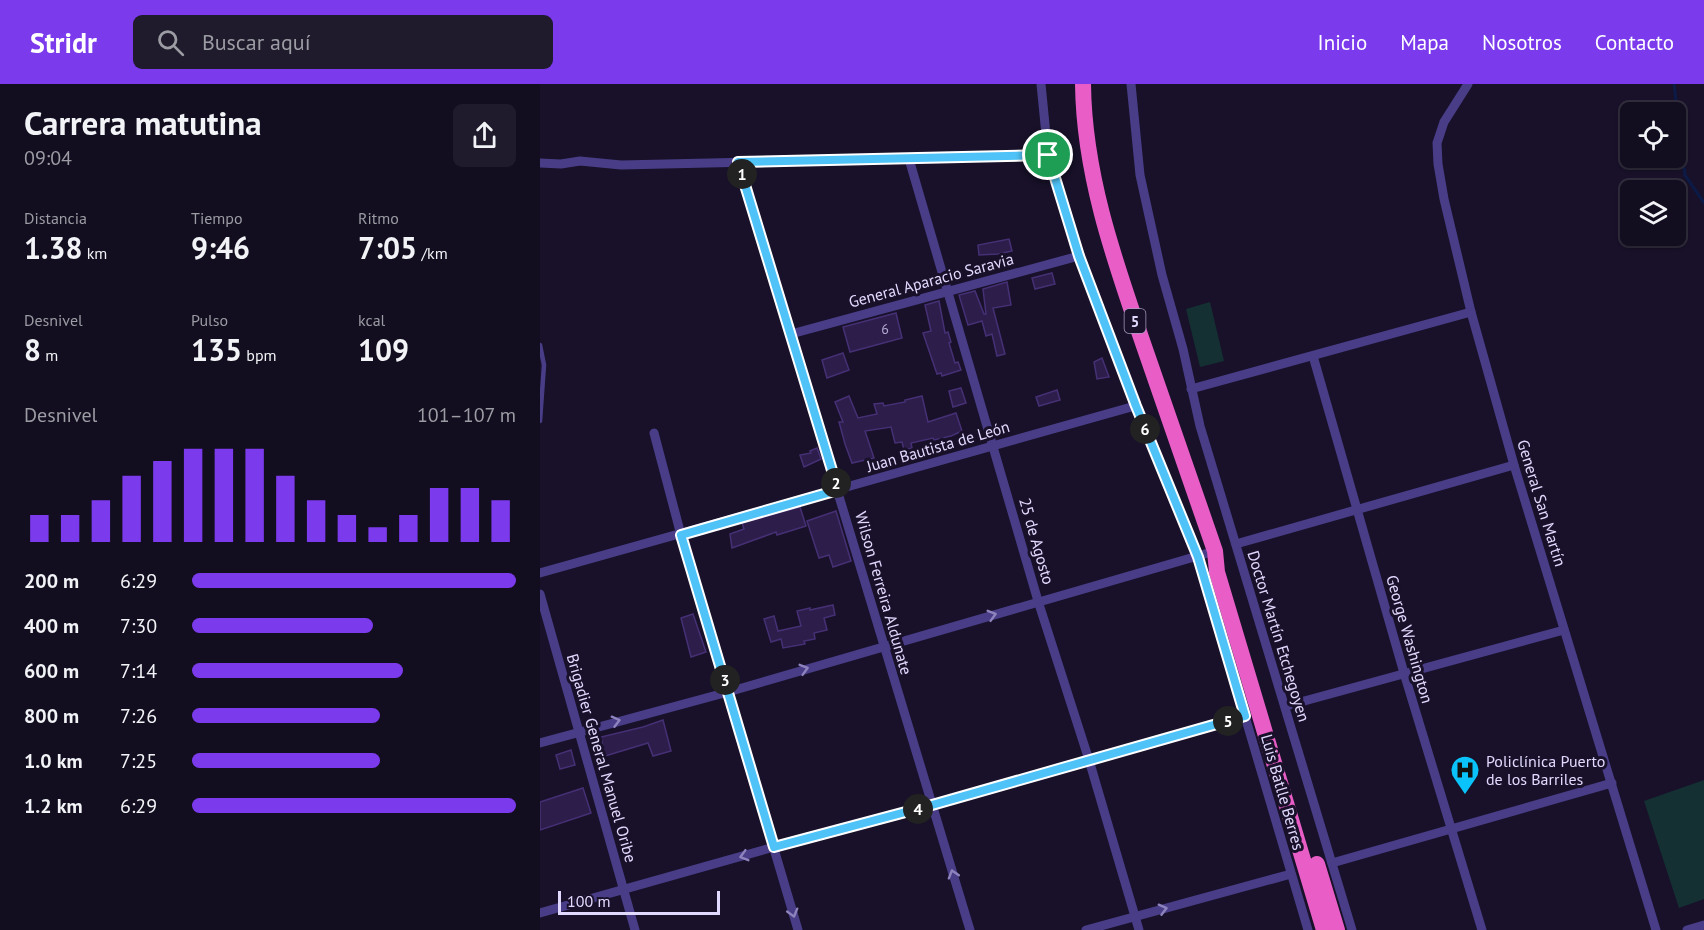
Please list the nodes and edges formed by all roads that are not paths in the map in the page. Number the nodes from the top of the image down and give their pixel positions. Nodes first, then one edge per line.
1 (1041, 84) edge
2 (1083, 84) edge
3 (1131, 84) edge
4 (1468, 84) edge
5 (1048, 155) junction
6 (909, 159) junction
7 (738, 162) junction
8 (540, 163) edge
9 (1079, 256) junction
10 (948, 291) junction
11 (1471, 312) junction
12 (791, 334) junction
13 (540, 345) edge
14 (1313, 356) junction
15 (1191, 389) junction
16 (1136, 406) junction
17 (540, 421) edge
18 (654, 433) dead end
19 (993, 447) junction
20 (1514, 465) junction
21 (838, 490) junction
22 (1357, 508) junction
23 (681, 535) junction
24 (1236, 544) junction
25 (1215, 551) junction
26 (1198, 557) junction
27 (540, 573) edge
28 (540, 594) edge
29 (1038, 601) junction
30 (1564, 630) junction
31 (884, 646) junction
32 (1404, 673) junction
33 (728, 692) junction
34 (1286, 706) junction
35 (1245, 716) junction
36 (580, 731) junction
37 (540, 743) edge
38 (1089, 760) junction
39 (1612, 783) junction
40 (932, 805) junction
41 (1450, 829) junction
42 (774, 847) junction
43 (1332, 863) junction
44 (1291, 874) junction
45 (624, 891) junction
46 (540, 913) edge
47 (1135, 916) junction
48 (1704, 925) edge
49 (635, 930) edge
50 (798, 930) edge
51 (970, 930) edge
52 (1086, 930) edge
53 (1139, 930) edge
54 (1308, 930) edge
55 (1324, 930) edge
56 (1337, 930) edge
57 (1352, 930) edge
58 (1482, 930) edge
59 (1656, 930) edge
60 (1687, 930) edge

1 - 5 street, Luis Batlle Berres
2 - 25 highway, 5
3 - 15 street, Doctor Martín Etchegoyen
4 - 11 street, General San Martín
5 - 6 street
5 - 9 street, Luis Batlle Berres
6 - 7 street
6 - 10 street, 25 de Agosto
7 - 8 street
7 - 12 street, Wilson Ferreira Aldunate
9 - 10 street, General Aparacio Saravia
9 - 16 street, Luis Batlle Berres
10 - 12 street, General Aparacio Saravia
10 - 19 street, 25 de Agosto
11 - 14 street
11 - 20 street, General San Martín
12 - 21 street, Wilson Ferreira Aldunate
13 - 17 lane
14 - 15 street
14 - 22 street, George Washington
15 - 24 street, Doctor Martín Etchegoyen
16 - 19 street, Juan Bautista de León
16 - 26 street, Luis Batlle Berres
18 - 23 street
19 - 21 street, Juan Bautista de León
19 - 29 street, 25 de Agosto
20 - 22 street
20 - 30 street, General San Martín
21 - 23 street, Juan Bautista de León
21 - 31 street, Wilson Ferreira Aldunate
22 - 24 street
22 - 32 street, George Washington
23 - 27 street, Juan Bautista de León
23 - 33 street
24 - 34 street, Doctor Martín Etchegoyen
25 - 26 street
25 - 55 highway, 5
25 - 56 highway, 5
26 - 29 street
26 - 35 street, Luis Batlle Berres
28 - 36 street, Brigadier General Manuel Oribe
31 -> 29 street
29 - 38 street, 25 de Agosto
30 - 32 street
30 - 39 street, General San Martín
33 -> 31 street
31 - 40 street, Wilson Ferreira Aldunate
32 - 34 street
32 - 41 street, George Washington
36 -> 33 street
33 - 42 street
34 - 43 street, Doctor Martín Etchegoyen
35 - 38 street
35 - 44 street, Luis Batlle Berres
36 - 37 street
36 - 45 street, Brigadier General Manuel Oribe
38 - 40 street
38 - 47 street, 25 de Agosto
39 - 41 street
39 - 59 street, General San Martín
40 - 42 street
51 -> 40 street, Wilson Ferreira Aldunate
41 - 43 street
41 - 58 street, George Washington
42 -> 45 street
42 -> 50 street
43 - 57 street, Doctor Martín Etchegoyen
47 -> 44 street
44 - 54 street, Luis Batlle Berres
45 - 46 street
45 - 49 street, Brigadier General Manuel Oribe
47 - 52 street
47 - 53 street, 25 de Agosto
48 - 60 street

